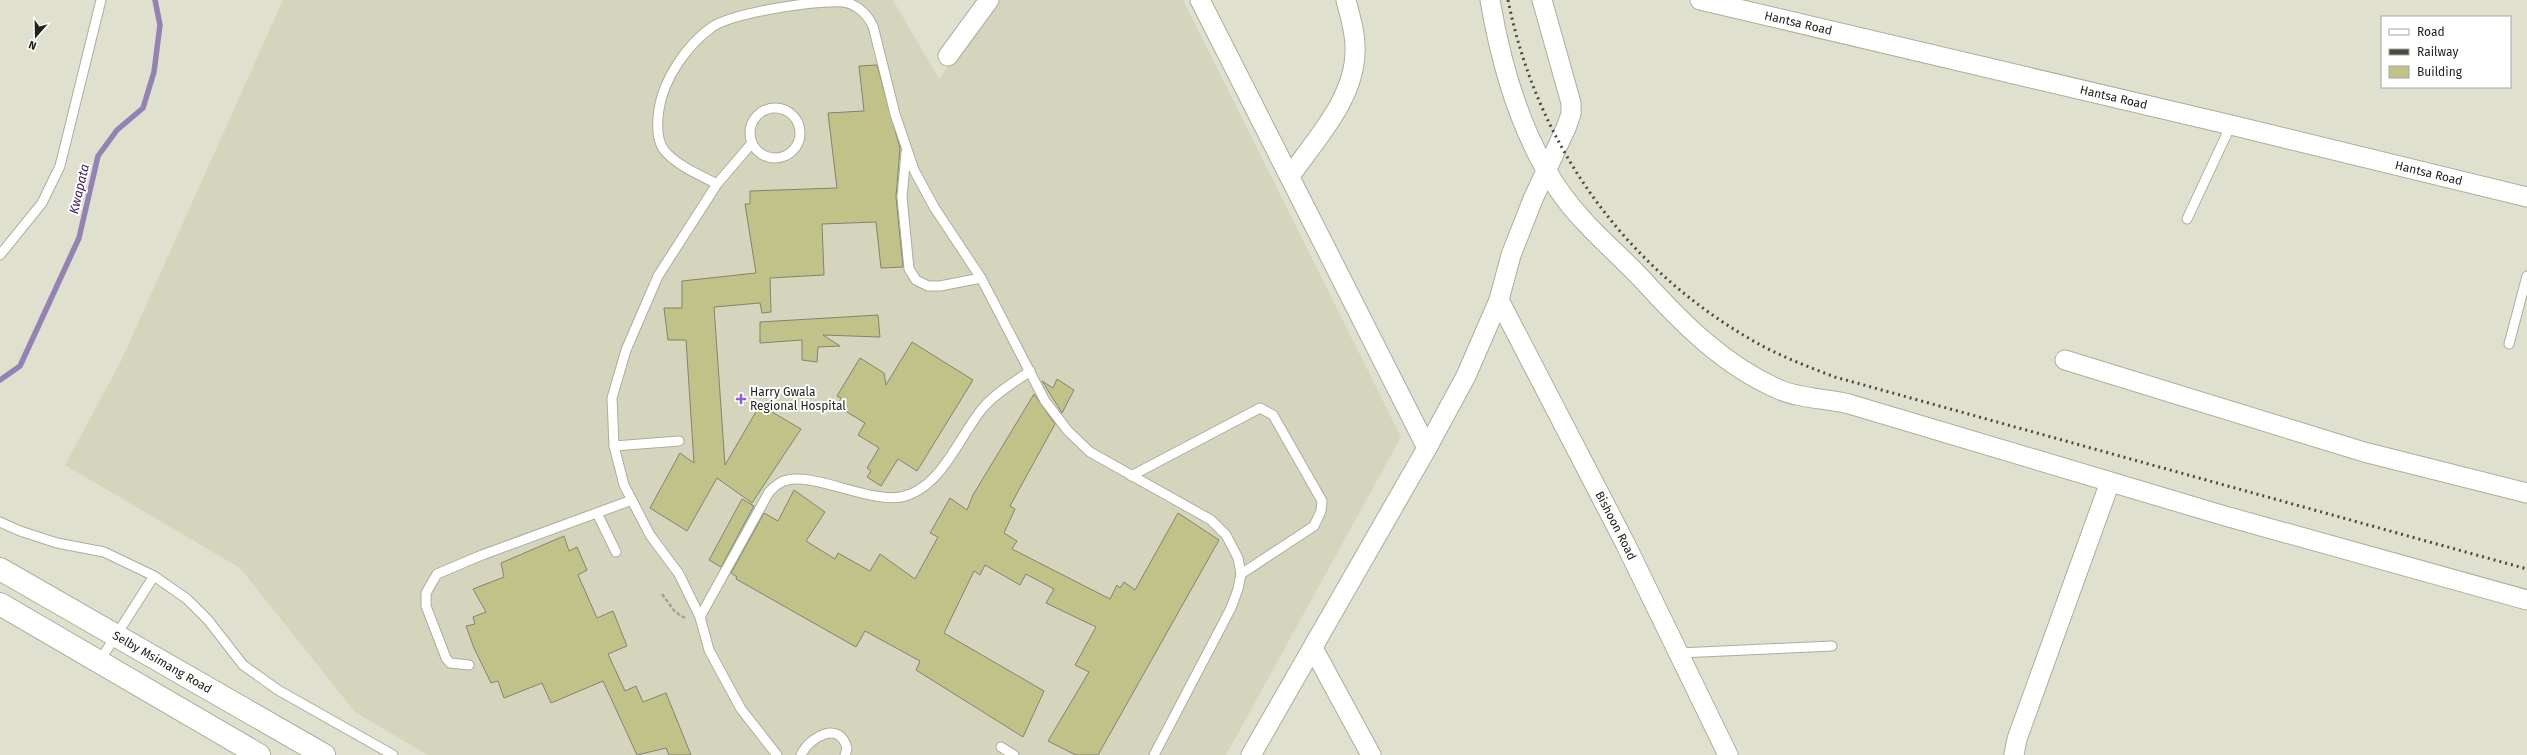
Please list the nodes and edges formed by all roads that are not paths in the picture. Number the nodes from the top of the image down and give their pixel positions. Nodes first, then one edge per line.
1 (101, 0) edge
2 (989, 0) edge
3 (1200, 0) edge
4 (1346, 0) edge
5 (1490, 0) edge
6 (1542, 0) edge
7 (1700, 0) edge
8 (948, 56) dead end
9 (2231, 125) junction
10 (752, 143) junction
11 (906, 147) junction
12 (1547, 169) junction
13 (1290, 176) junction
14 (717, 184) junction
15 (2527, 197) edge
16 (2188, 219) dead end
17 (0, 255) edge
18 (2527, 276) edge
19 (981, 278) junction
20 (1499, 300) junction
21 (2509, 344) dead end
22 (2065, 360) dead end
23 (1030, 371) junction
24 (679, 441) dead end
25 (614, 446) junction
26 (1428, 448) junction
27 (1132, 476) junction
28 (2110, 482) junction
29 (2527, 493) edge
30 (632, 500) junction
31 (597, 513) junction
32 (0, 522) edge
33 (616, 552) dead end
34 (0, 569) edge
35 (1241, 574) junction
36 (154, 576) junction
37 (2527, 600) edge
38 (0, 604) edge
39 (701, 621) junction
40 (116, 635) junction
41 (1832, 646) dead end
42 (1313, 648) junction
43 (1679, 653) junction
44 (99, 662) junction
45 (469, 665) dead end
46 (1001, 747) dead end
47 (259, 755) edge
48 (324, 755) edge
49 (393, 755) edge
50 (777, 755) edge
51 (801, 755) edge
52 (845, 755) edge
53 (1014, 755) edge
54 (1154, 755) edge
55 (1251, 755) edge
56 (1371, 755) edge
57 (1728, 755) edge
58 (2014, 755) edge

1 - 17 lane
2 - 8 street
3 - 13 street
4 - 13 street
5 - 12 street
6 - 12 street
7 - 9 street, Hantsa Road
9 - 15 street, Hantsa Road
9 - 16 lane
10 - 10 lane
10 - 14 lane
11 - 14 lane
11 - 19 lane
11 - 19 lane
12 - 20 street
12 - 28 street
13 - 26 street
14 - 25 lane
18 - 21 lane
19 - 23 lane
20 - 26 street
20 - 43 street, Bishoon Road
22 - 29 street
23 - 27 lane
23 - 39 lane
24 - 25 lane
25 - 30 lane
26 - 42 street
27 - 35 lane
27 - 35 lane
28 - 37 street
28 - 58 street
30 - 31 lane
30 - 39 lane
31 - 33 lane
31 - 45 lane
32 - 36 lane
34 - 40 main road, Selby Msimang Road
35 - 54 lane
36 - 40 lane
36 - 49 lane
38 - 44 main road
39 - 50 lane
40 - 44 lane
40 - 48 main road, Selby Msimang Road
41 - 43 lane
42 - 55 street
42 - 56 street
43 - 57 street, Bishoon Road
44 - 47 main road
46 - 53 lane
51 - 52 lane

